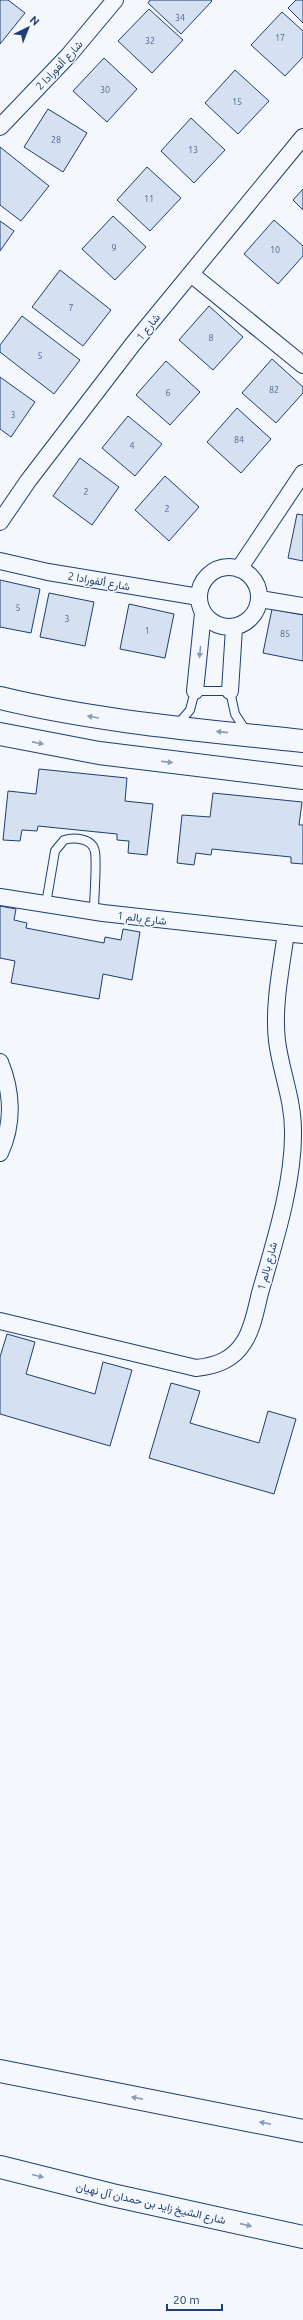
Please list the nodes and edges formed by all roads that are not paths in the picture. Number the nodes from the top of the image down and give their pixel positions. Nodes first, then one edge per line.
1 (115, 0) edge
2 (0, 127) edge
3 (303, 137) edge
4 (191, 274) junction
5 (303, 365) edge
6 (303, 473) edge
7 (0, 522) edge
8 (0, 561) edge
9 (239, 569) junction
10 (199, 597) junction
11 (260, 599) junction
12 (303, 606) edge
13 (203, 613) junction
14 (234, 628) junction
15 (196, 691) junction
16 (230, 691) junction
17 (0, 698) edge
18 (175, 727) junction
19 (0, 734) edge
20 (249, 735) junction
21 (303, 741) edge
22 (303, 778) edge
23 (0, 897) edge
24 (46, 904) junction
25 (94, 911) junction
26 (286, 933) junction
27 (303, 935) edge
28 (0, 1062) edge
29 (0, 1153) edge
30 (0, 1321) edge
31 (0, 2071) edge
32 (303, 2131) edge
33 (0, 2167) edge
34 (303, 2237) edge

1 - 2 street, شارع ألفورادا 2
3 - 4 street, شارع 1
4 - 5 street
4 - 7 street, شارع 1
6 - 9 street
8 - 10 street, شارع ألفورادا 2
9 - 10 street
9 - 11 street
10 - 13 street
11 - 12 street
11 - 14 street
13 - 14 street
13 -> 15 street
14 - 16 street
15 - 16 lane
15 - 18 lane
16 - 20 lane
18 -> 17 main road
20 -> 18 main road
19 -> 22 main road
20 - 21 main road
23 - 24 street, شارع بالم 1
24 - 25 street, شارع بالم 1
24 - 25 lane
25 - 26 street, شارع بالم 1
26 - 27 street, شارع بالم 1
26 - 30 street, شارع بالم 1
28 - 29 street
32 -> 31 main road
33 -> 34 main road, شارع الشيخ زايد بن حمدان آل نهيان

